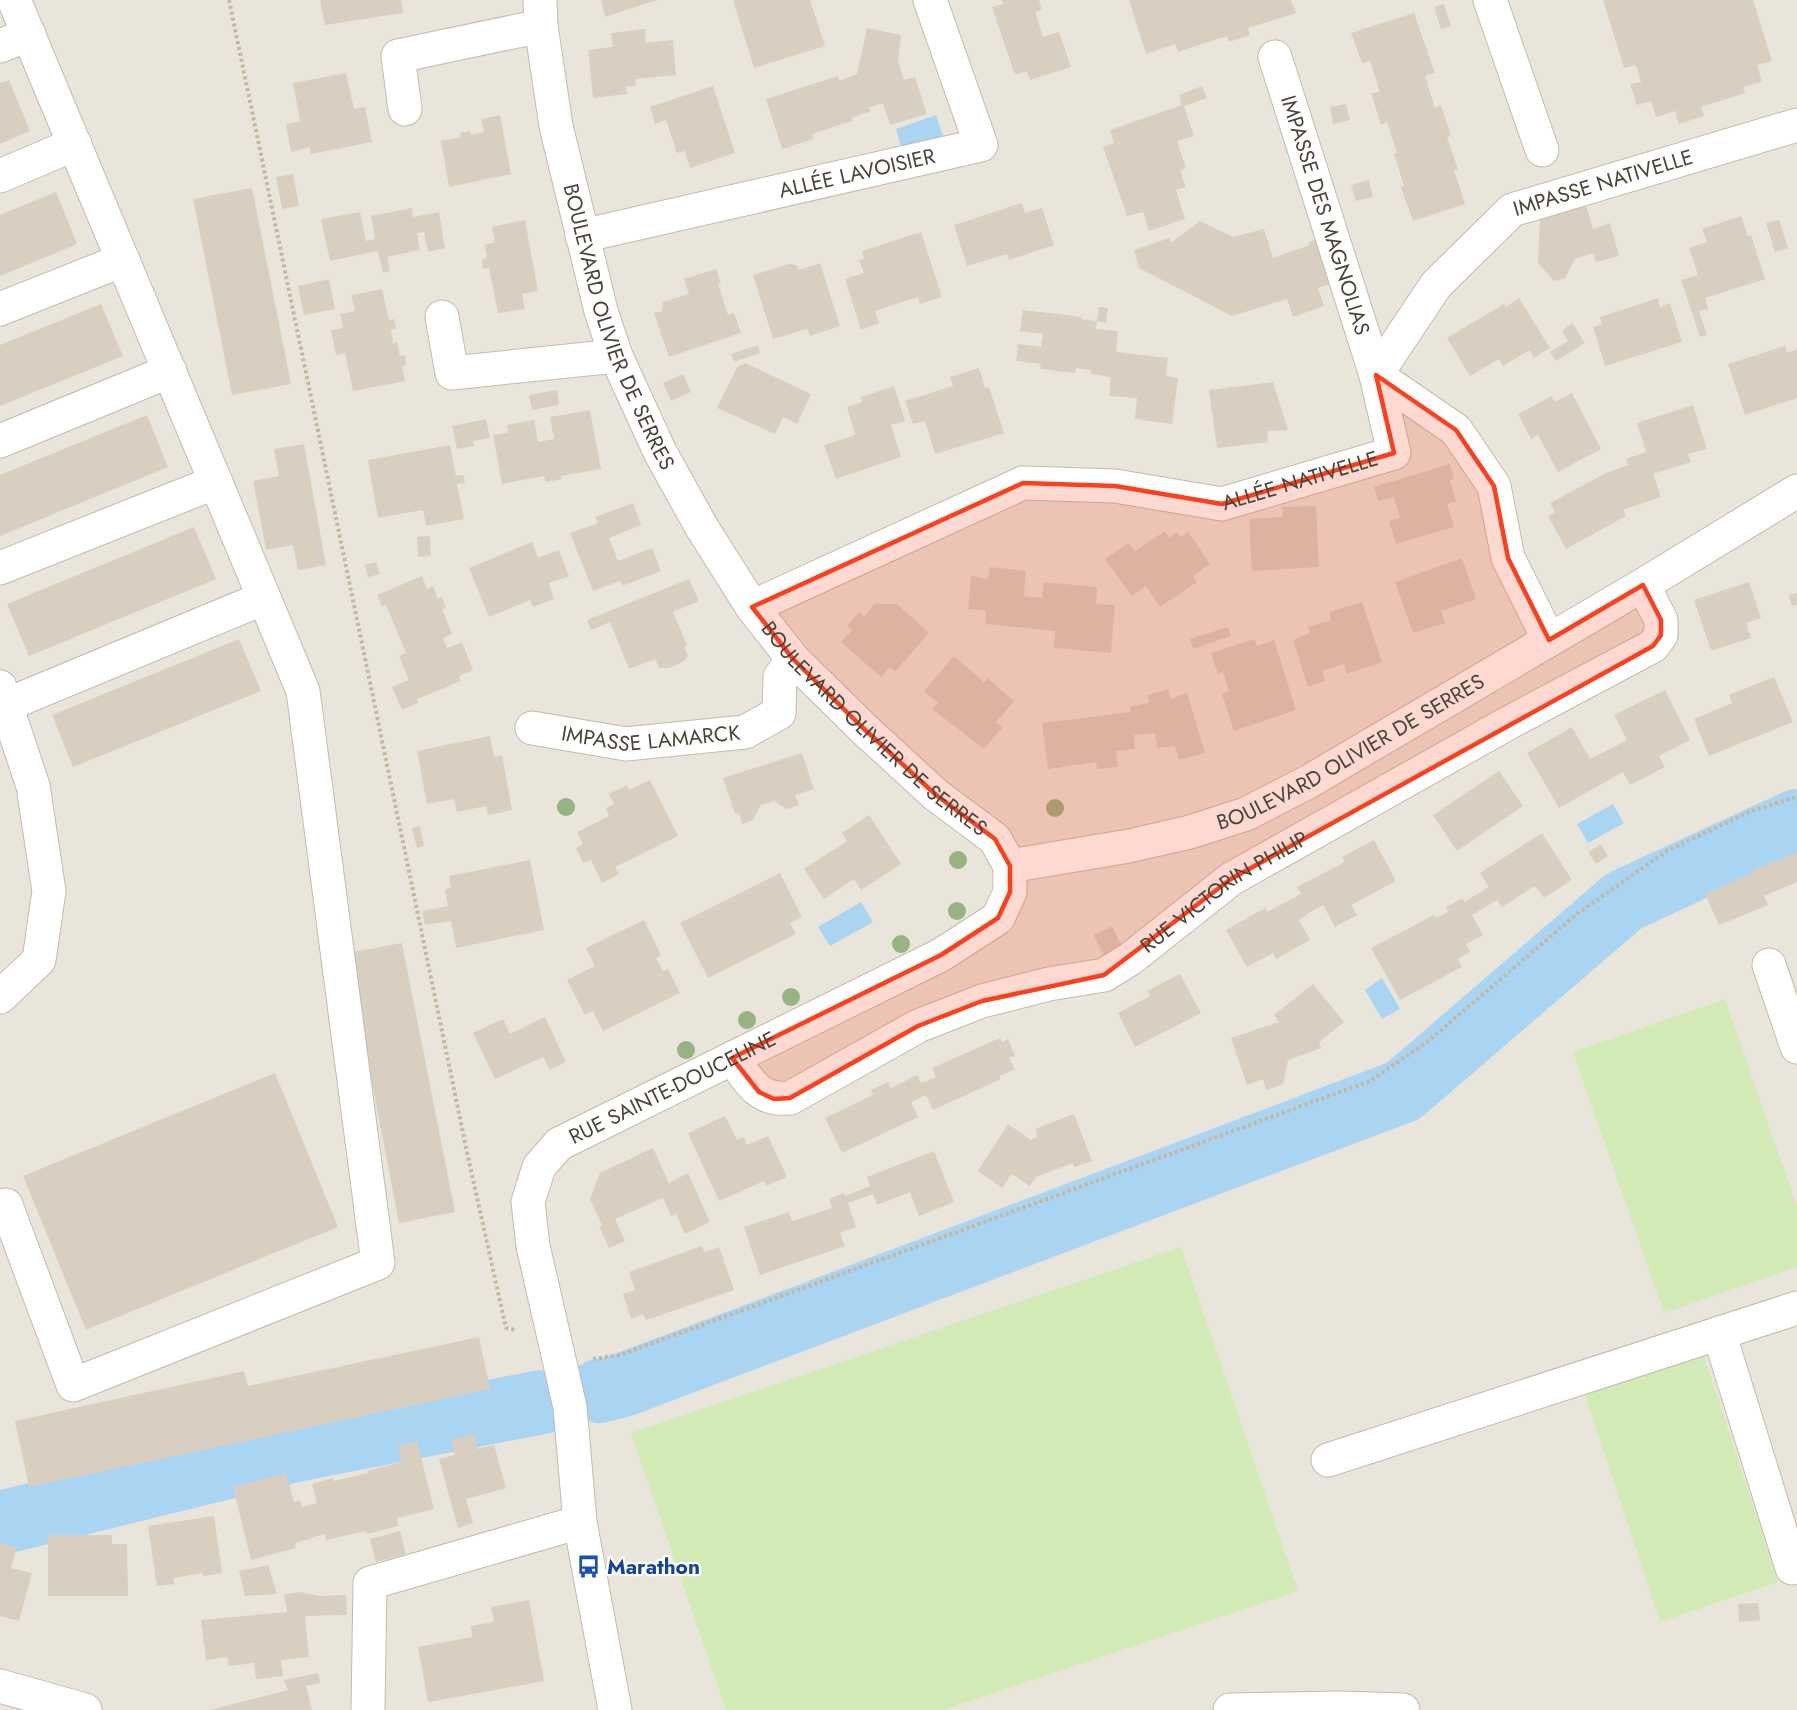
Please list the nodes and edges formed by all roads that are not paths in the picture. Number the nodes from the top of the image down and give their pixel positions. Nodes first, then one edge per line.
1 (14, 0) edge
2 (930, 0) edge
3 (1490, 0) edge
4 (541, 13) edge
5 (14, 40) edge
6 (1275, 57) dead end
7 (405, 109) dead end
8 (1797, 125) edge
9 (75, 144) junction
10 (1542, 150) dead end
11 (0, 176) edge
12 (582, 236) junction
13 (123, 260) junction
14 (0, 309) edge
15 (442, 317) dead end
16 (616, 356) junction
17 (170, 371) junction
18 (1377, 375) junction
19 (0, 441) edge
20 (216, 482) junction
21 (1797, 491) edge
22 (0, 568) edge
23 (1643, 585) junction
24 (264, 598) junction
25 (752, 607) junction
26 (1549, 640) junction
27 (793, 659) junction
28 (3, 696) edge
29 (532, 728) dead end
30 (1010, 866) junction
31 (1769, 965) dead end
32 (0, 997) edge
33 (1797, 1047) edge
34 (732, 1058) junction
35 (2, 1200) edge
36 (1797, 1308) edge
37 (1719, 1334) junction
38 (1328, 1460) dead end
39 (580, 1522) junction
40 (1797, 1566) edge
41 (0, 1686) edge
42 (1339, 1709) edge
43 (85, 1710) edge
44 (368, 1710) edge
45 (615, 1710) edge
46 (1230, 1710) edge
47 (1403, 1710) edge

1 - 5 street
2 - 12 street, ALLÉE LAVOISIER
3 - 10 street
4 - 7 street
4 - 12 street, BOULEVARD OLIVIER DE SERRES
5 - 9 street
6 - 18 street, IMPASSE DES MAGNOLIAS
8 - 18 street, IMPASSE NATIVELLE
9 - 11 street
9 - 13 street
12 - 16 street, BOULEVARD OLIVIER DE SERRES
13 - 14 street
13 - 17 street
15 - 16 street
16 - 25 street, BOULEVARD OLIVIER DE SERRES
17 - 19 street
17 - 20 street
18 - 25 street, ALLÉE NATIVELLE
18 - 26 street
20 - 22 street
20 - 24 street
21 - 23 street, BOULEVARD OLIVIER DE SERRES
23 - 26 street, BOULEVARD OLIVIER DE SERRES
23 - 34 street, RUE VICTORIN PHILIP
24 - 28 street
24 - 35 street
25 - 27 street, BOULEVARD OLIVIER DE SERRES
26 - 30 street, BOULEVARD OLIVIER DE SERRES
27 - 29 street, IMPASSE LAMARCK
27 - 30 street, BOULEVARD OLIVIER DE SERRES
28 - 32 street
30 - 34 street, RUE SAINTE-DOUCELINE
31 - 33 street
34 - 39 street, RUE SAINTE-DOUCELINE
36 - 37 street
37 - 38 street
37 - 40 street
39 - 44 street
39 - 45 street, RUE SAINTE-DOUCELINE
41 - 43 street
42 - 46 street
42 - 47 street

